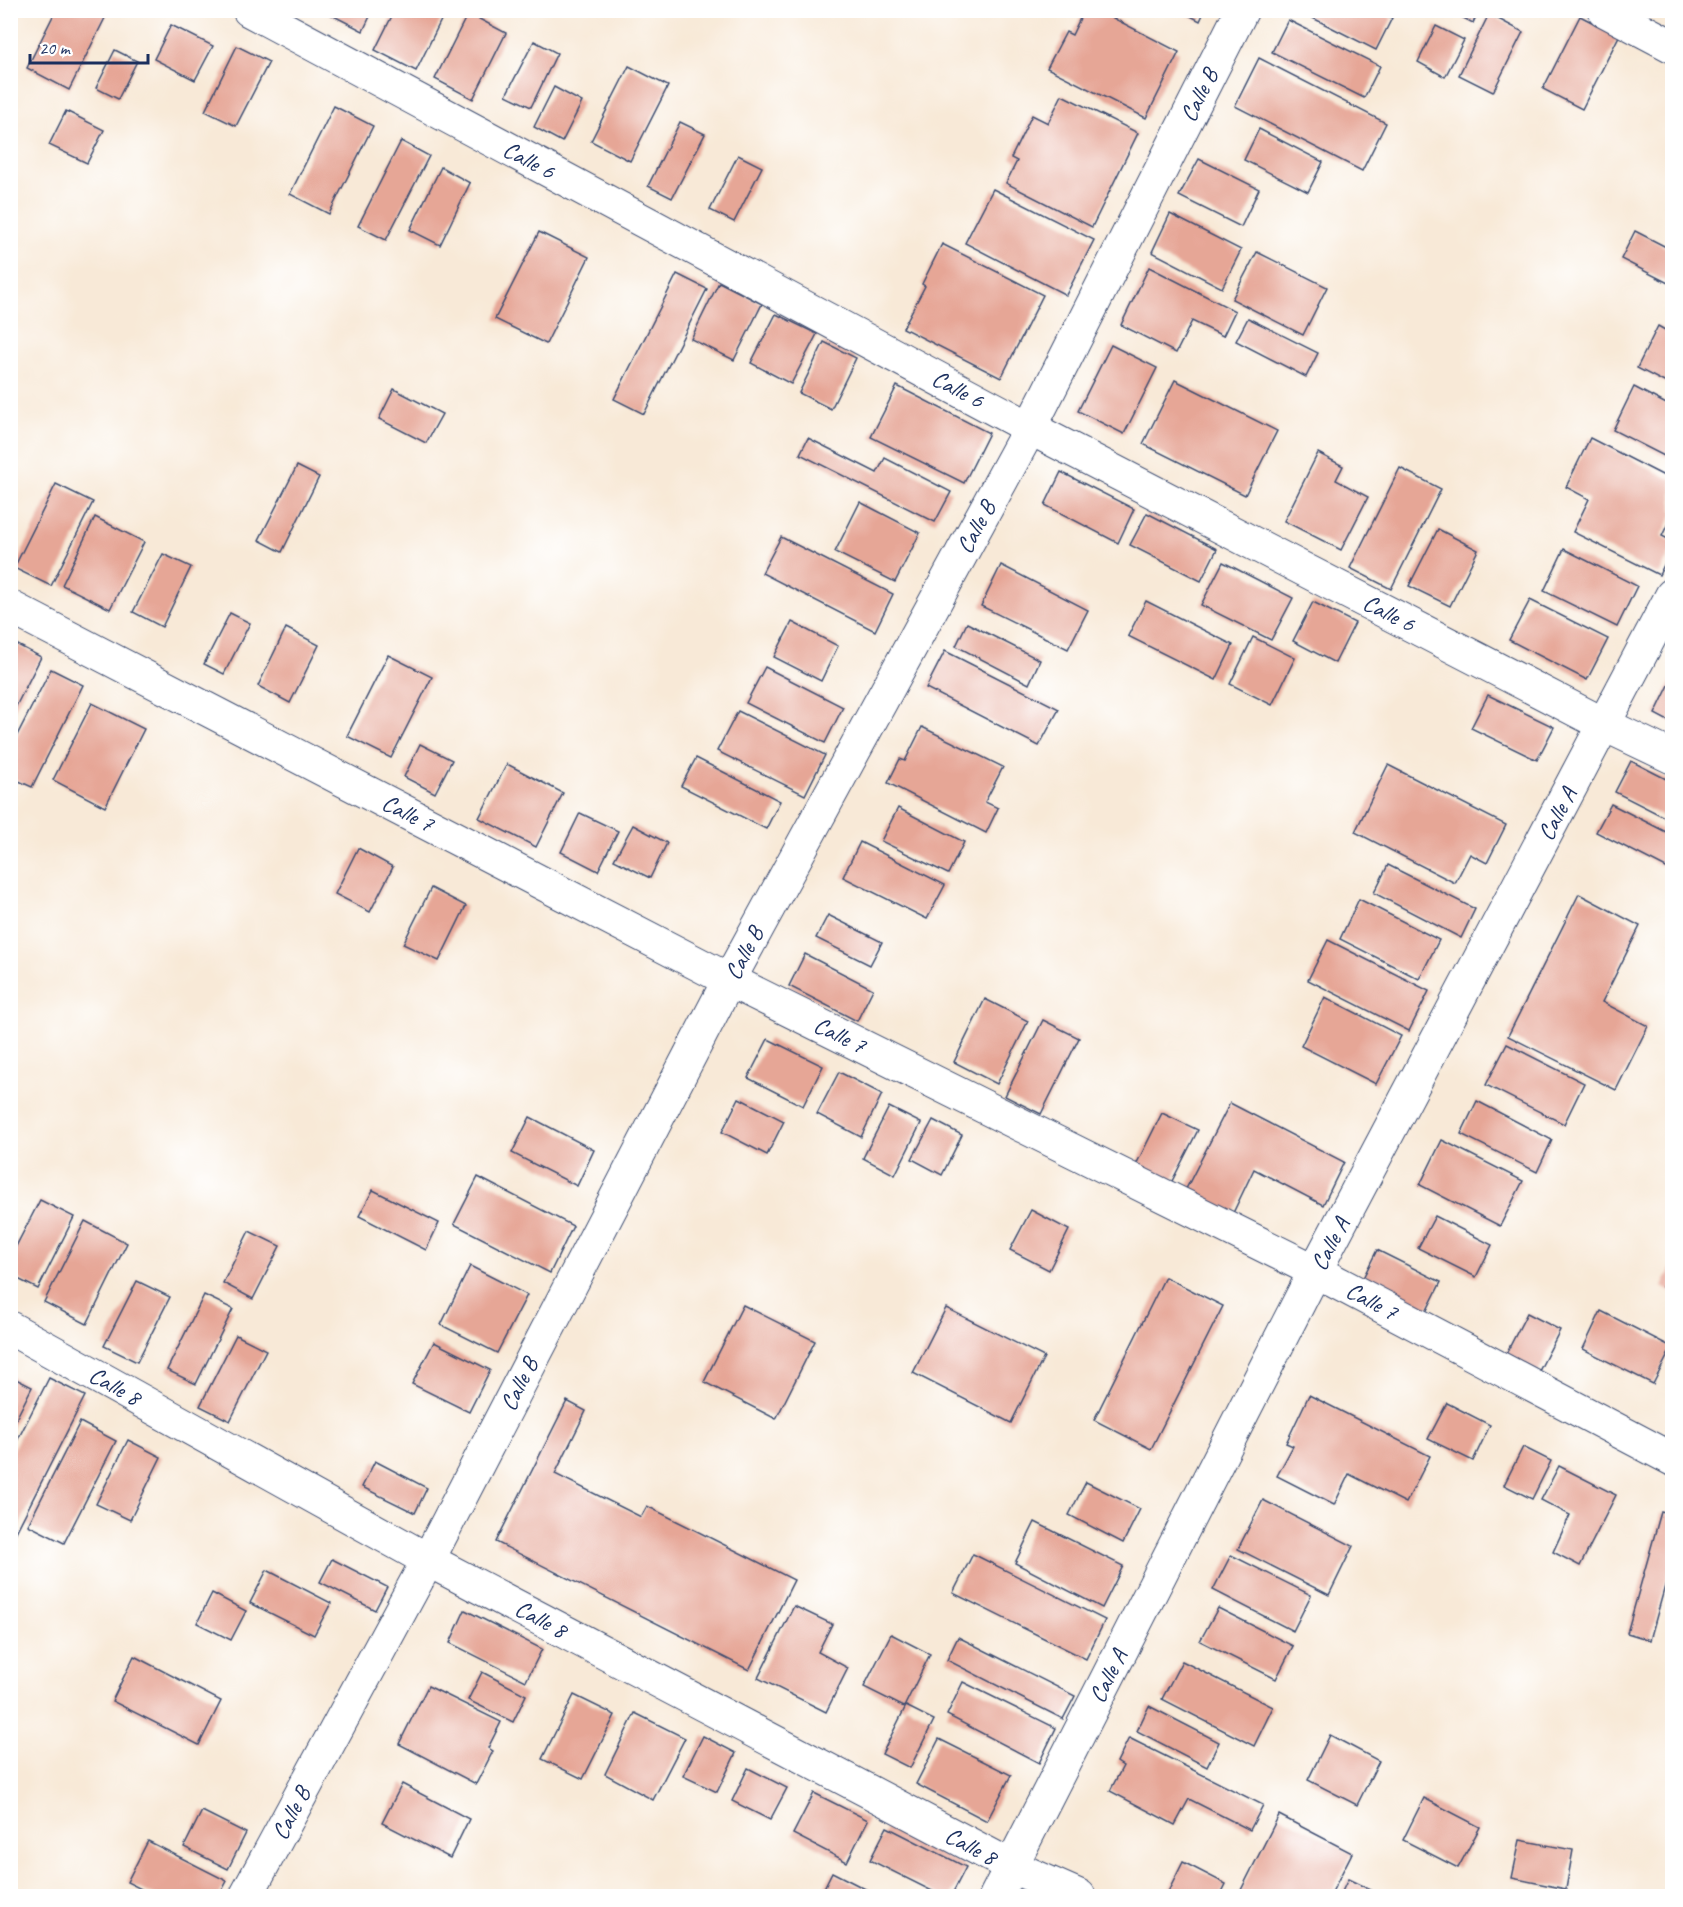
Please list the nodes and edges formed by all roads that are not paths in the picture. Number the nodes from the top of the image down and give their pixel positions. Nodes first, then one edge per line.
1 (249, 10) edge
2 (1242, 10) edge
3 (1604, 10) edge
4 (1672, 46) edge
5 (1030, 428) junction
6 (1672, 595) edge
7 (10, 607) edge
8 (1605, 725) junction
9 (1672, 757) edge
10 (729, 980) junction
11 (1315, 1271) junction
12 (10, 1328) edge
13 (1672, 1459) edge
14 (428, 1560) junction
15 (1011, 1866) junction
16 (246, 1896) edge
17 (996, 1896) edge
18 (1079, 1896) edge

1 - 5 street, Calle 6
2 - 5 street, Calle B
3 - 4 street
5 - 8 street, Calle 6
5 - 10 street, Calle B
6 - 8 street, Calle A
7 - 10 street, Calle 7
8 - 9 street, Calle 6
8 - 11 street, Calle A
10 - 11 street, Calle 7
10 - 14 street, Calle B
11 - 13 street, Calle 7
11 - 15 street, Calle A
12 - 14 street, Calle 8
14 - 15 street, Calle 8
14 - 16 street, Calle B
15 - 17 street, Calle A
15 - 18 street, Calle 8

